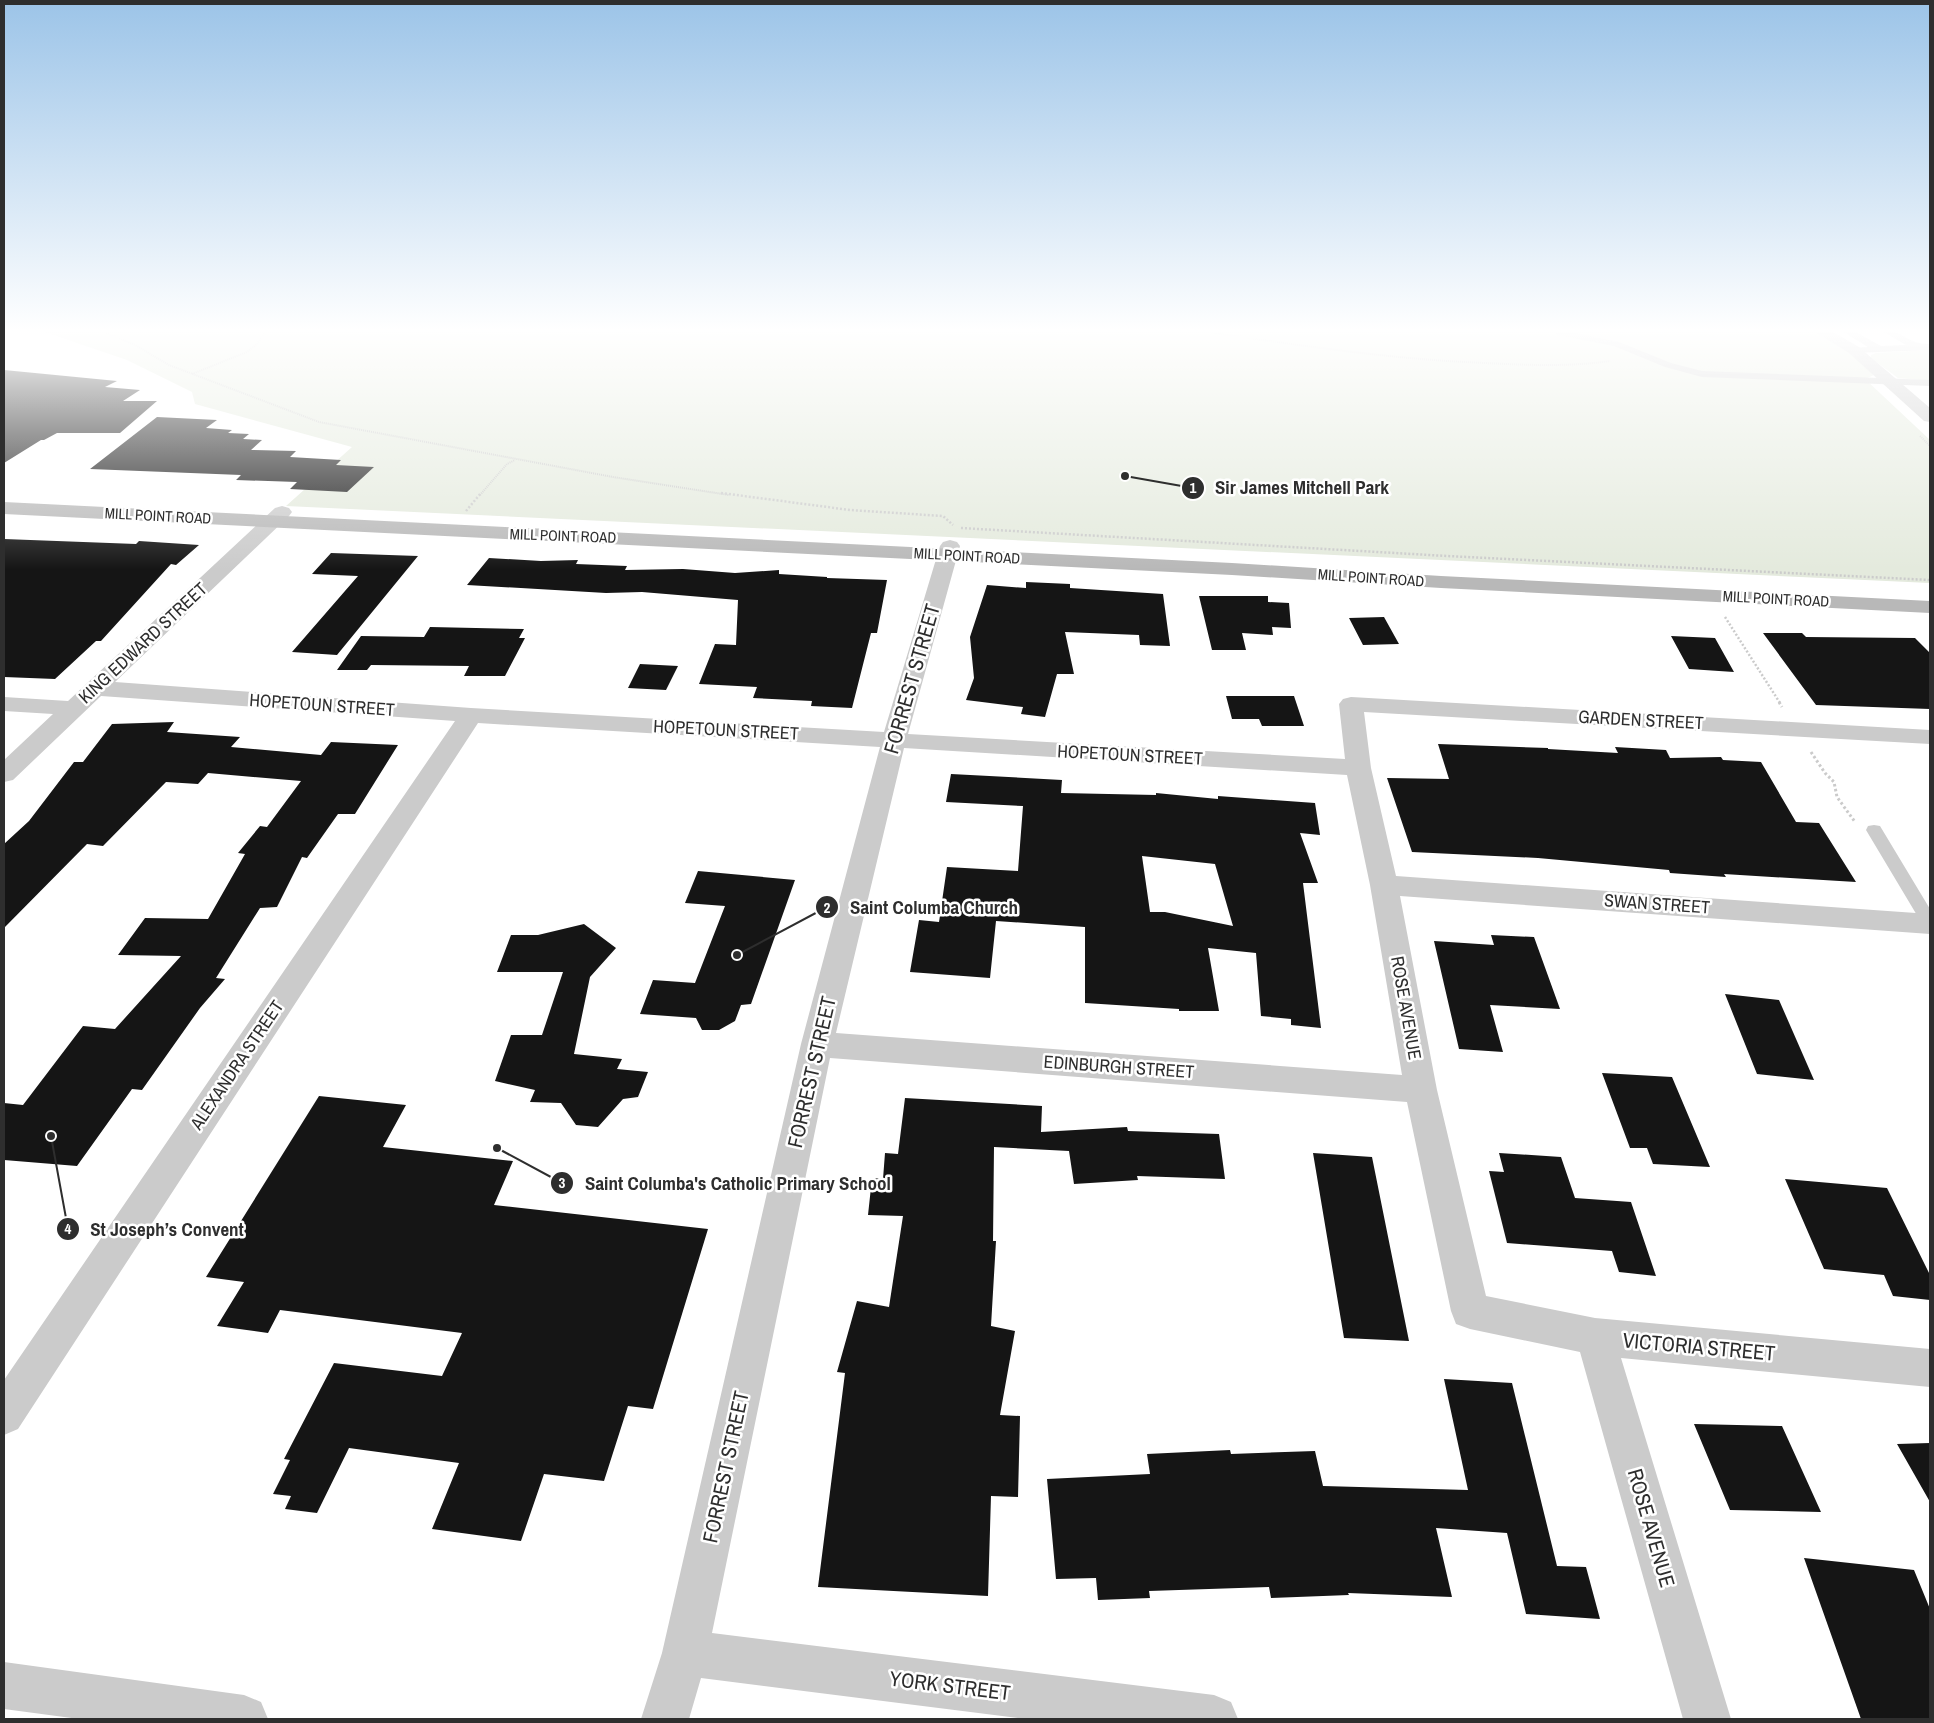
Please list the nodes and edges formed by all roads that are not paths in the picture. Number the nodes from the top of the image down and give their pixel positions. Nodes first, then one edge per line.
1 (4, 497) edge
2 (4, 508) edge
3 (277, 517) junction
4 (949, 550) junction
5 (1930, 596) edge
6 (1930, 607) edge
7 (94, 688) junction
8 (4, 704) edge
9 (1351, 704) joint
10 (73, 708) junction
11 (471, 715) junction
12 (1930, 737) edge
13 (894, 740) junction
14 (1358, 768) junction
15 (4, 774) edge
16 (1874, 830) dead end
17 (1384, 885) junction
18 (1930, 924) edge
19 (817, 1044) junction
20 (1422, 1090) junction
21 (1470, 1311) joint
22 (1595, 1337) junction
23 (1930, 1368) edge
24 (4, 1415) edge
25 (686, 1653) junction
26 (4, 1684) edge
27 (244, 1719) edge
28 (665, 1719) edge
29 (1214, 1719) edge
30 (1707, 1719) edge

1 - 3 main road, MILL POINT ROAD
2 - 3 main road, MILL POINT ROAD
3 - 4 main road, MILL POINT ROAD
3 - 7 street, KING EDWARD STREET
4 - 5 main road, MILL POINT ROAD
4 - 6 main road, MILL POINT ROAD
4 - 13 street, FORREST STREET
7 - 10 street, KING EDWARD STREET
7 - 11 street, HOPETOUN STREET
8 - 10 street
9 - 12 street, GARDEN STREET
9 - 14 street, ROSE AVENUE
10 - 15 street, KING EDWARD STREET
11 - 13 street, HOPETOUN STREET
11 - 24 street, ALEXANDRA STREET
13 - 14 street, HOPETOUN STREET
13 - 19 street, FORREST STREET
14 - 17 street, ROSE AVENUE
16 - 18 lane
17 - 18 street, SWAN STREET
17 - 20 street, ROSE AVENUE
19 - 20 street, EDINBURGH STREET
19 - 25 street, FORREST STREET
20 - 21 street, ROSE AVENUE
21 - 22 street, VICTORIA STREET
22 - 23 street, VICTORIA STREET
22 - 30 street, ROSE AVENUE
25 - 28 street, FORREST STREET
25 - 29 street, YORK STREET
26 - 27 street

